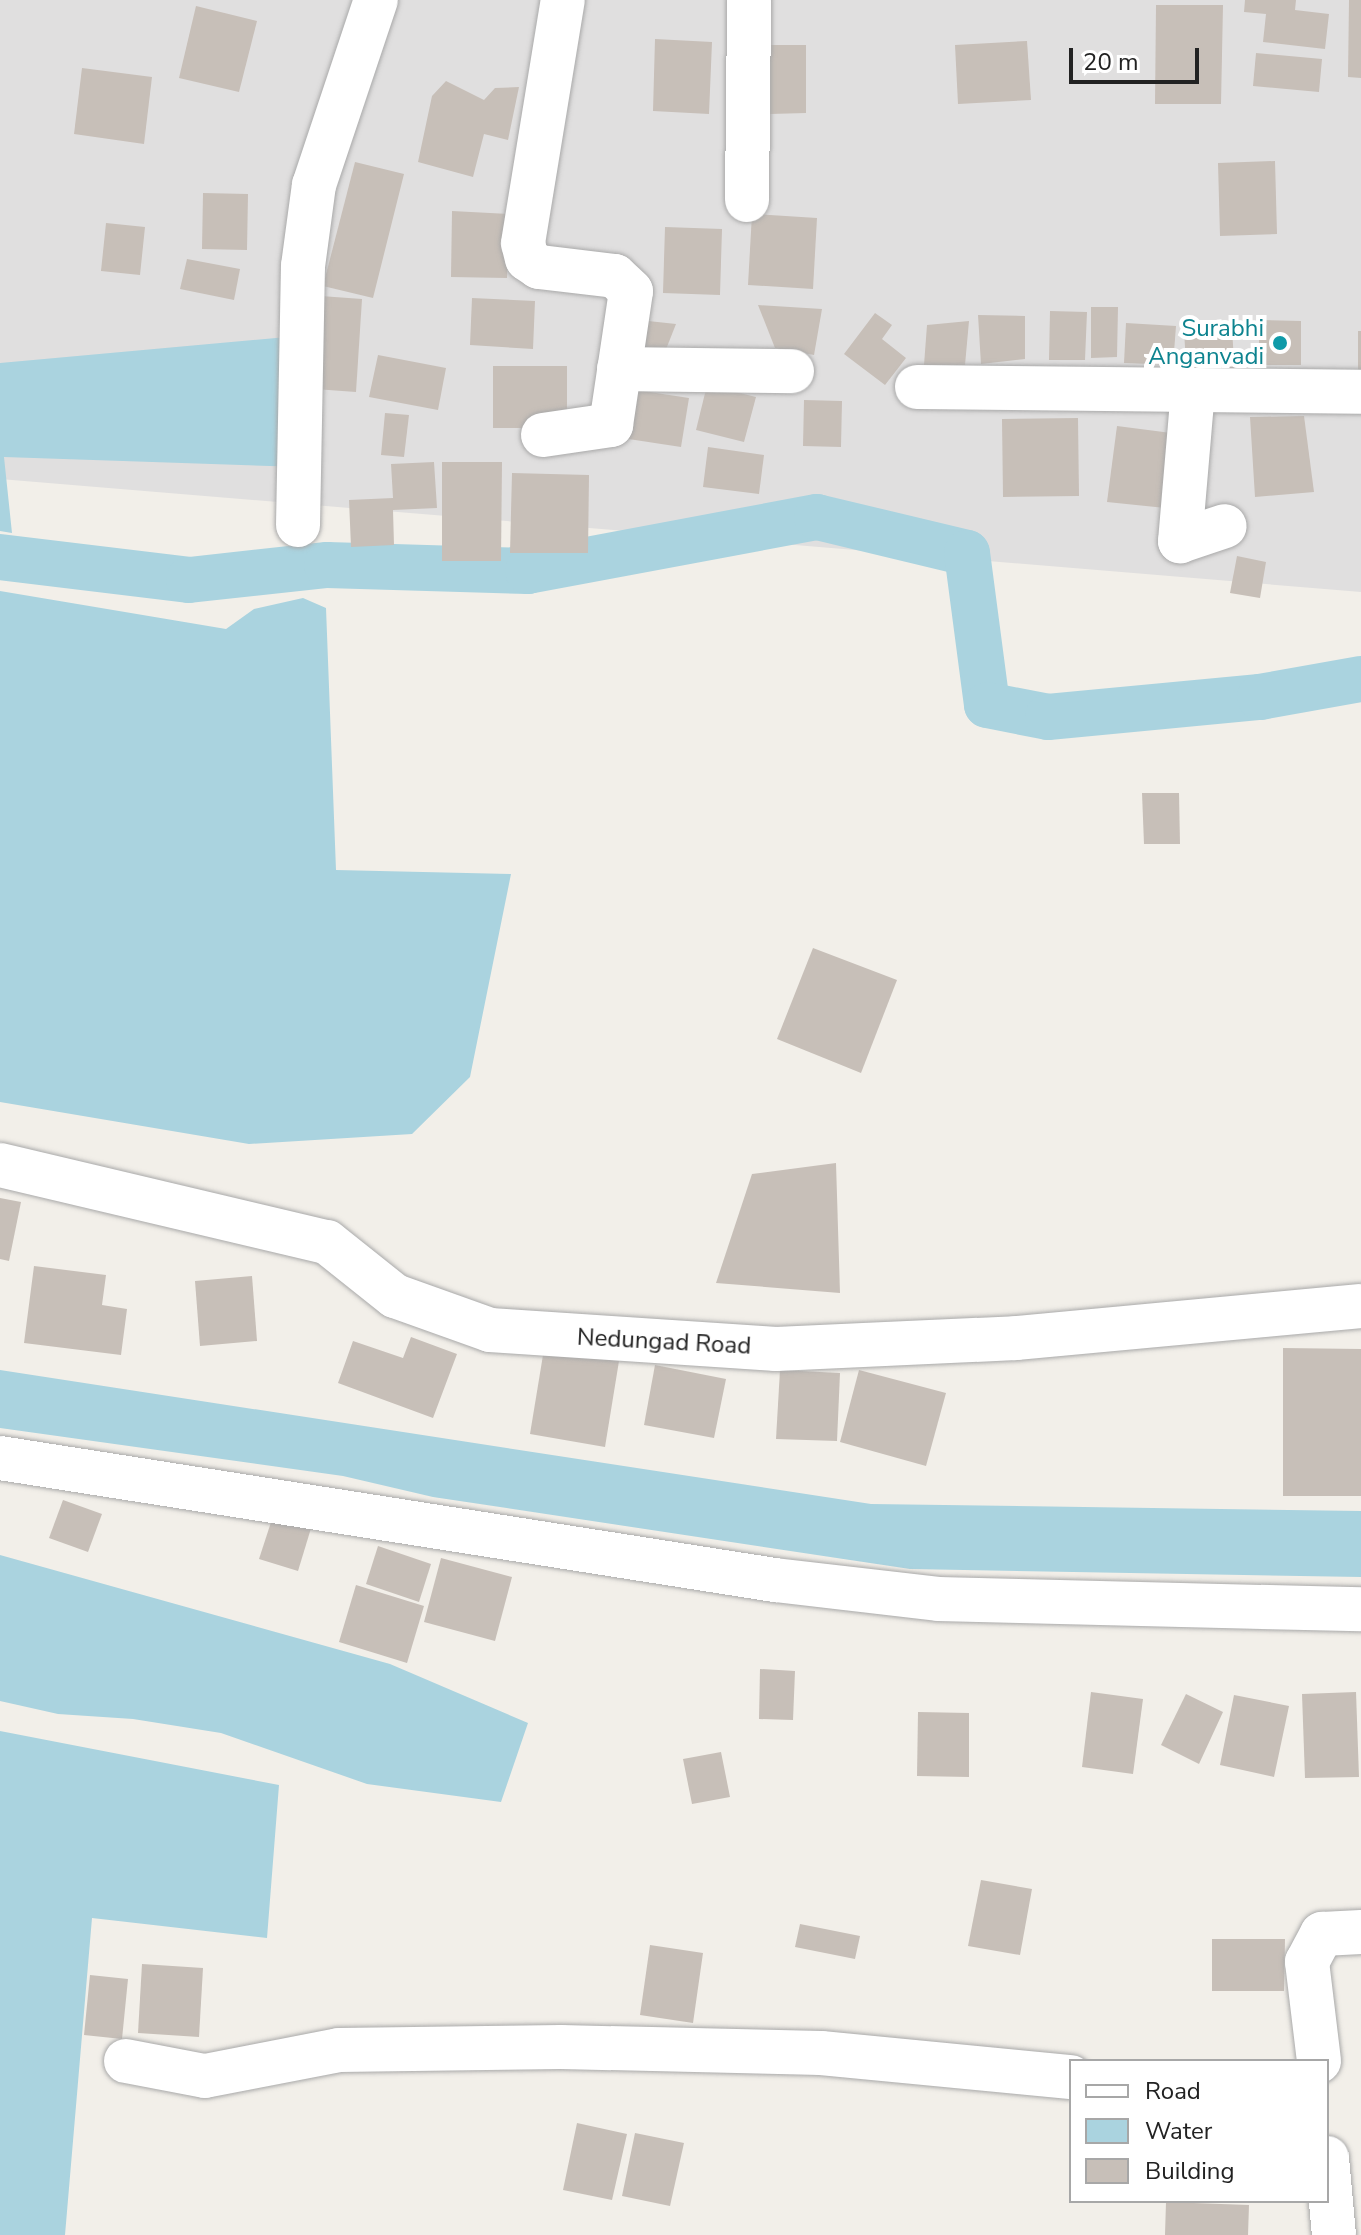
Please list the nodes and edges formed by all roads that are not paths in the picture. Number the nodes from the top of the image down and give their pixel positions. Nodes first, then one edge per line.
1 (376, 0) edge
2 (563, 0) edge
3 (749, 0) edge
4 (747, 200) dead end
5 (619, 369) junction
6 (792, 371) dead end
7 (917, 387) dead end
8 (1193, 390) junction
9 (1361, 392) edge
10 (543, 435) dead end
11 (298, 525) dead end
12 (1225, 526) dead end
13 (0, 1165) edge
14 (1361, 1306) edge
15 (0, 1458) edge
16 (1361, 1609) edge
17 (1361, 1932) edge
18 (1319, 2059) edge
19 (126, 2061) dead end
20 (1069, 2077) edge
21 (1329, 2180) edge
22 (1334, 2235) edge

1 - 11 street
2 - 5 street
3 - 4 street
5 - 6 street
5 - 10 street
7 - 8 street
8 - 9 street
8 - 12 street
13 - 14 street, Nedungad Road
15 - 16 street
17 - 18 street
19 - 20 street
21 - 22 street

